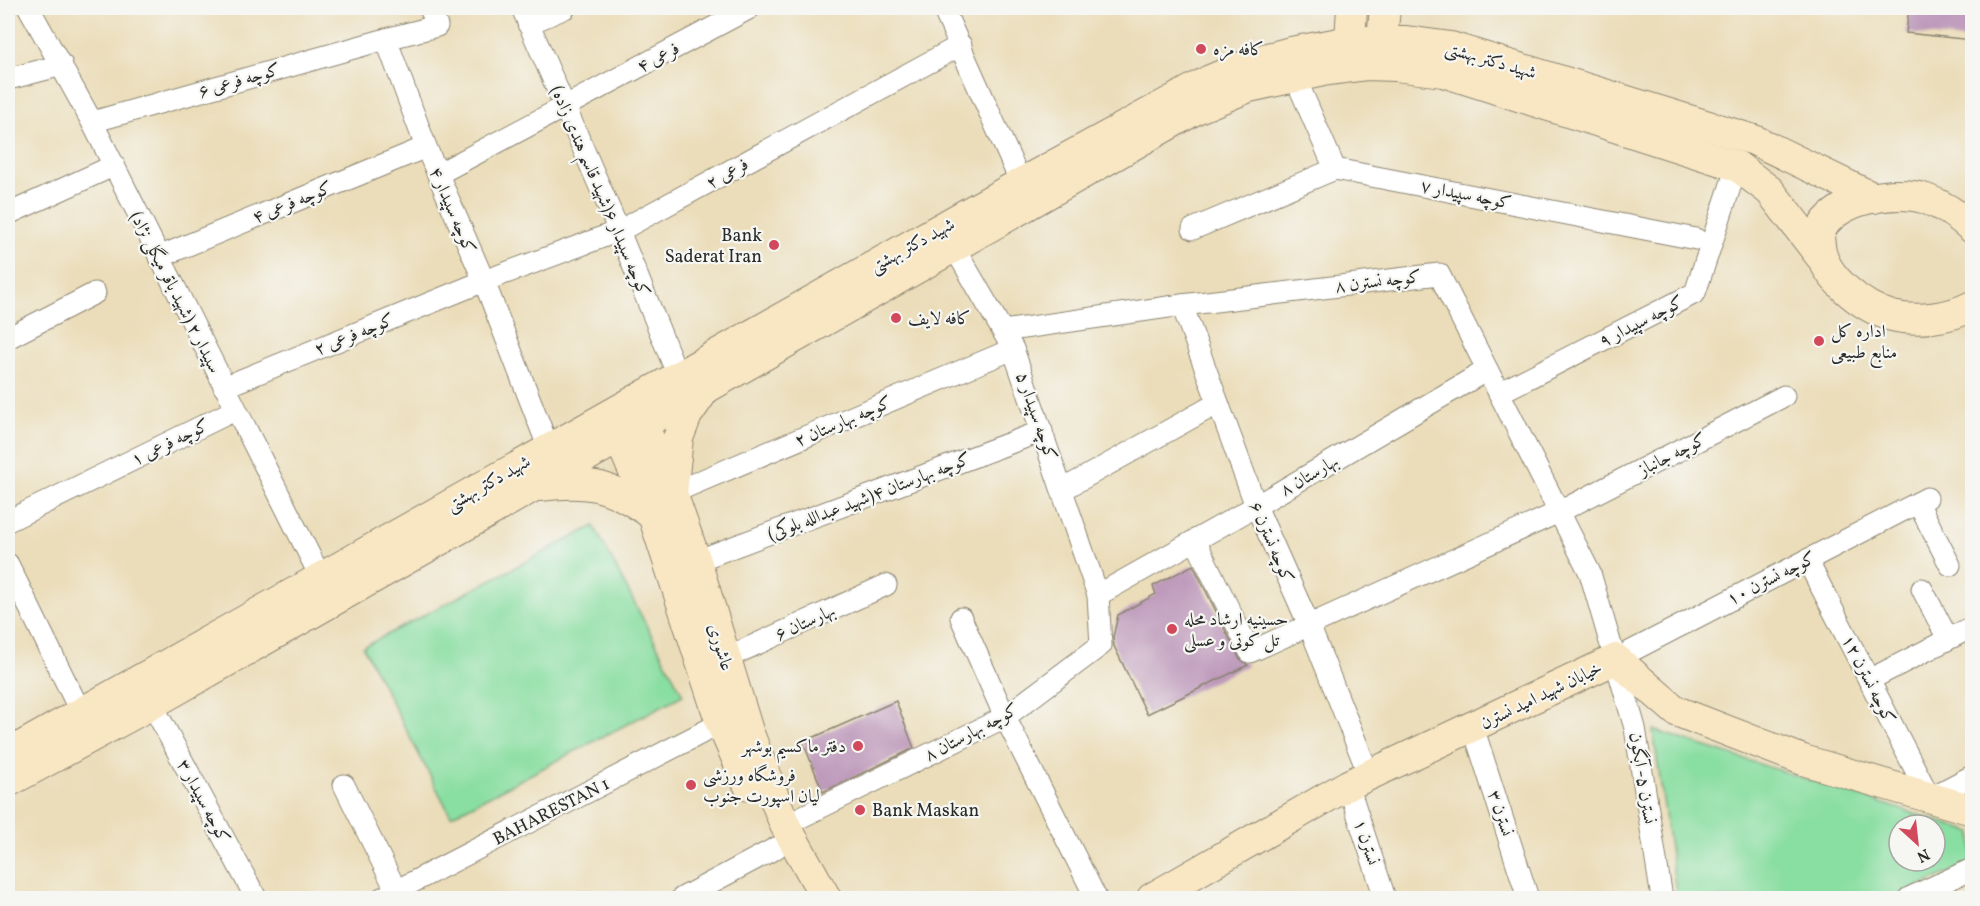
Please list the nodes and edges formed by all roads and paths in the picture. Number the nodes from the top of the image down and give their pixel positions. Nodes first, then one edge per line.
1 (29, 8) edge
2 (430, 8) edge
3 (565, 8) edge
4 (750, 8) edge
5 (943, 8) edge
6 (1352, 8) edge
7 (1385, 8) edge
8 (525, 16) edge
9 (386, 39) junction
10 (1350, 41) junction
11 (961, 45) junction
12 (1375, 53) junction
13 (62, 66) junction
14 (1295, 77) junction
15 (8, 79) edge
16 (565, 107) junction
17 (92, 122) junction
18 (426, 147) junction
19 (113, 166) junction
20 (1737, 166) junction
21 (1335, 169) junction
22 (438, 174) junction
23 (1021, 183) junction
24 (1874, 198) junction
25 (8, 214) edge
26 (1972, 228) edge
27 (1193, 229) dead end
28 (619, 231) junction
29 (1696, 239) dead end
30 (954, 247) junction
31 (159, 257) junction
32 (1821, 257) junction
33 (484, 281) junction
34 (95, 294) dead end
35 (1182, 305) junction
36 (1969, 309) edge
37 (8, 338) edge
38 (1008, 340) junction
39 (1487, 370) junction
40 (691, 383) junction
41 (224, 387) junction
42 (1499, 393) junction
43 (1784, 396) dead end
44 (1218, 403) junction
45 (235, 410) junction
46 (627, 424) junction
47 (1042, 431) junction
48 (549, 449) junction
49 (532, 488) junction
50 (1062, 490) junction
51 (672, 493) junction
52 (1256, 506) junction
53 (1559, 512) junction
54 (8, 521) edge
55 (666, 525) junction
56 (1195, 540) junction
57 (1808, 560) junction
58 (696, 561) junction
59 (8, 564) edge
60 (1950, 565) dead end
61 (321, 578) junction
62 (886, 585) dead end
63 (1922, 590) dead end
64 (1098, 595) junction
65 (961, 618) dead end
66 (1309, 626) junction
67 (1972, 627) edge
68 (1948, 639) junction
69 (724, 659) junction
70 (1616, 659) junction
71 (1869, 680) junction
72 (152, 704) junction
73 (81, 713) junction
74 (1005, 717) junction
75 (721, 723) junction
76 (1473, 727) junction
77 (8, 754) edge
78 (1972, 776) edge
79 (1359, 780) junction
80 (8, 782) edge
81 (344, 785) dead end
82 (1930, 798) junction
83 (1972, 810) edge
84 (781, 836) junction
85 (1972, 869) edge
86 (393, 896) edge
87 (256, 898) edge
88 (682, 898) edge
89 (804, 898) edge
90 (826, 898) edge
91 (1096, 898) edge
92 (1152, 898) edge
93 (1385, 898) edge
94 (1528, 898) edge
95 (1662, 898) edge
96 (1909, 898) edge

1 - 13 street, سپیدار ۲ (شهید باقر میگلی نژاد)
2 - 9 street
3 - 8 street
4 - 16 street, فرعی ۴
5 - 11 street
6 - 10 main road
7 - 12 main road
8 - 16 street, کوچه سپیدار ۶(شهید قاسم هندی زاده)
9 - 17 street, کوچه فرعی ۶
9 - 18 street, کوچه سپیدار ۴
10 - 12 main road
10 - 23 main road, شهید دکتر بهشتی
11 - 23 street
11 - 28 street, فرعی ۲
12 - 14 main road, شهید دکتر بهشتی
12 - 20 main road, شهید دکتر بهشتی
12 - 24 main road, شهید دکتر بهشتی
13 - 15 street
13 - 17 street, سپیدار ۲ (شهید باقر میگلی نژاد)
14 - 21 street
14 - 30 main road, شهید دکتر بهشتی
16 - 22 street
16 - 28 street, کوچه سپیدار ۶(شهید قاسم هندی زاده)
17 - 19 street, سپیدار ۲ (شهید باقر میگلی نژاد)
18 - 22 street, کوچه سپیدار ۴
18 - 31 street, کوچه فرعی ۴
19 - 25 street
19 - 31 street, سپیدار ۲ (شهید باقر میگلی نژاد)
20 - 32 main road, شهید دکتر بهشتی
20 - 42 street, کوچه سپیدار ۹
21 - 27 street
21 - 29 street, کوچه سپیدار ۷
22 - 33 street, کوچه سپیدار ۴
23 - 40 main road, شهید دکتر بهشتی
24 - 26 main road
24 - 32 main road
28 - 33 street, فرعی ۲
28 - 40 street, کوچه سپیدار ۶(شهید قاسم هندی زاده)
30 - 38 street, کوچه سپیدار ۵
30 - 40 main road, شهید دکتر بهشتی
31 - 41 street, سپیدار ۲ (شهید باقر میگلی نژاد)
32 - 36 main road, شهید دکتر بهشتی
33 - 41 street, کوچه فرعی ۲
33 - 48 street, کوچه سپیدار ۴
34 - 37 street
35 - 38 street, کوچه نسترن ۸
35 - 39 street, کوچه نسترن ۸
35 - 44 street, کوچه نسترن ۶
38 - 47 street, کوچه سپیدار ۵
38 - 51 street, کوچه بهارستان ۲
39 - 42 street, کوچه نسترن ۸
39 - 52 street, بهارستان ۸
40 - 46 main road, شهید دکتر بهشتی
40 - 51 main road, عاشوری
41 - 45 street, سپیدار ۲ (شهید باقر میگلی نژاد)
42 - 53 street, کوچه نسترن ۸
43 - 53 street, کوچه جانباز
44 - 50 street
44 - 52 street, کوچه نسترن ۶
45 - 54 street, کوچه فرعی ۱
45 - 61 street, سپیدار ۲ (شهید باقر میگلی نژاد)
46 - 48 main road, شهید دکتر بهشتی
46 - 49 main road, شهید دکتر بهشتی
46 - 51 main road
46 - 55 main road
47 - 50 street, کوچه سپیدار ۵
47 - 58 street, کوچه بهارستان ۴(شهید عبدالله بلوکی)
48 - 61 main road, شهید دکتر بهشتی
49 - 55 main road
49 - 72 main road, شهید دکتر بهشتی
50 - 64 street, کوچه سپیدار ۵
51 - 55 main road, عاشوری
52 - 56 street, بهارستان ۸
52 - 66 street, کوچه نسترن ۶
53 - 66 street, کوچه جانباز
53 - 70 street, کوچه نسترن ۸
55 - 58 main road, عاشوری
55 - 75 main road, عاشوری
56 - 64 street, بهارستان ۸
56 - 66 street, کوچه جانباز
57 - 60 street, کوچه نسترن ۱۰
57 - 70 street, کوچه نسترن ۱۰
57 - 71 street, کوچه نسترن ۱۲
58 - 69 main road, عاشوری
59 - 73 street
61 - 73 main road, شهید دکتر بهشتی
62 - 69 street, بهارستان ۶
63 - 68 street
64 - 74 street, کوچه بهارستان ۸
65 - 74 street
66 - 79 street, کوچه نسترن ۶
67 - 68 street
68 - 71 street
69 - 84 main road, عاشوری
70 - 76 main road, خیابان شهید امید نسترن
70 - 82 main road, خیابان شهید امید نسترن
70 - 95 street, نسترن ۵- آبگون
71 - 82 street, کوچه نسترن ۱۲
72 - 80 main road, شهید دکتر بهشتی
72 - 87 street, کوچه سپیدار ۳
73 - 77 main road, شهید دکتر بهشتی
74 - 84 street, کوچه بهارستان ۸
74 - 91 street
75 - 84 main road, عاشوری
75 - 86 street, BAHARESTAN 1
76 - 79 main road, خیابان شهید امید نسترن
76 - 94 street, نسترن ۳
78 - 82 street
79 - 92 main road, خیابان شهید امید نسترن
79 - 93 street, نسترن ۱
81 - 86 street
82 - 83 main road, خیابان شهید امید نسترن
84 - 88 street, کوچه بهارستان ۸
84 - 89 main road, عاشوری
84 - 90 main road, عاشوری
85 - 96 street

